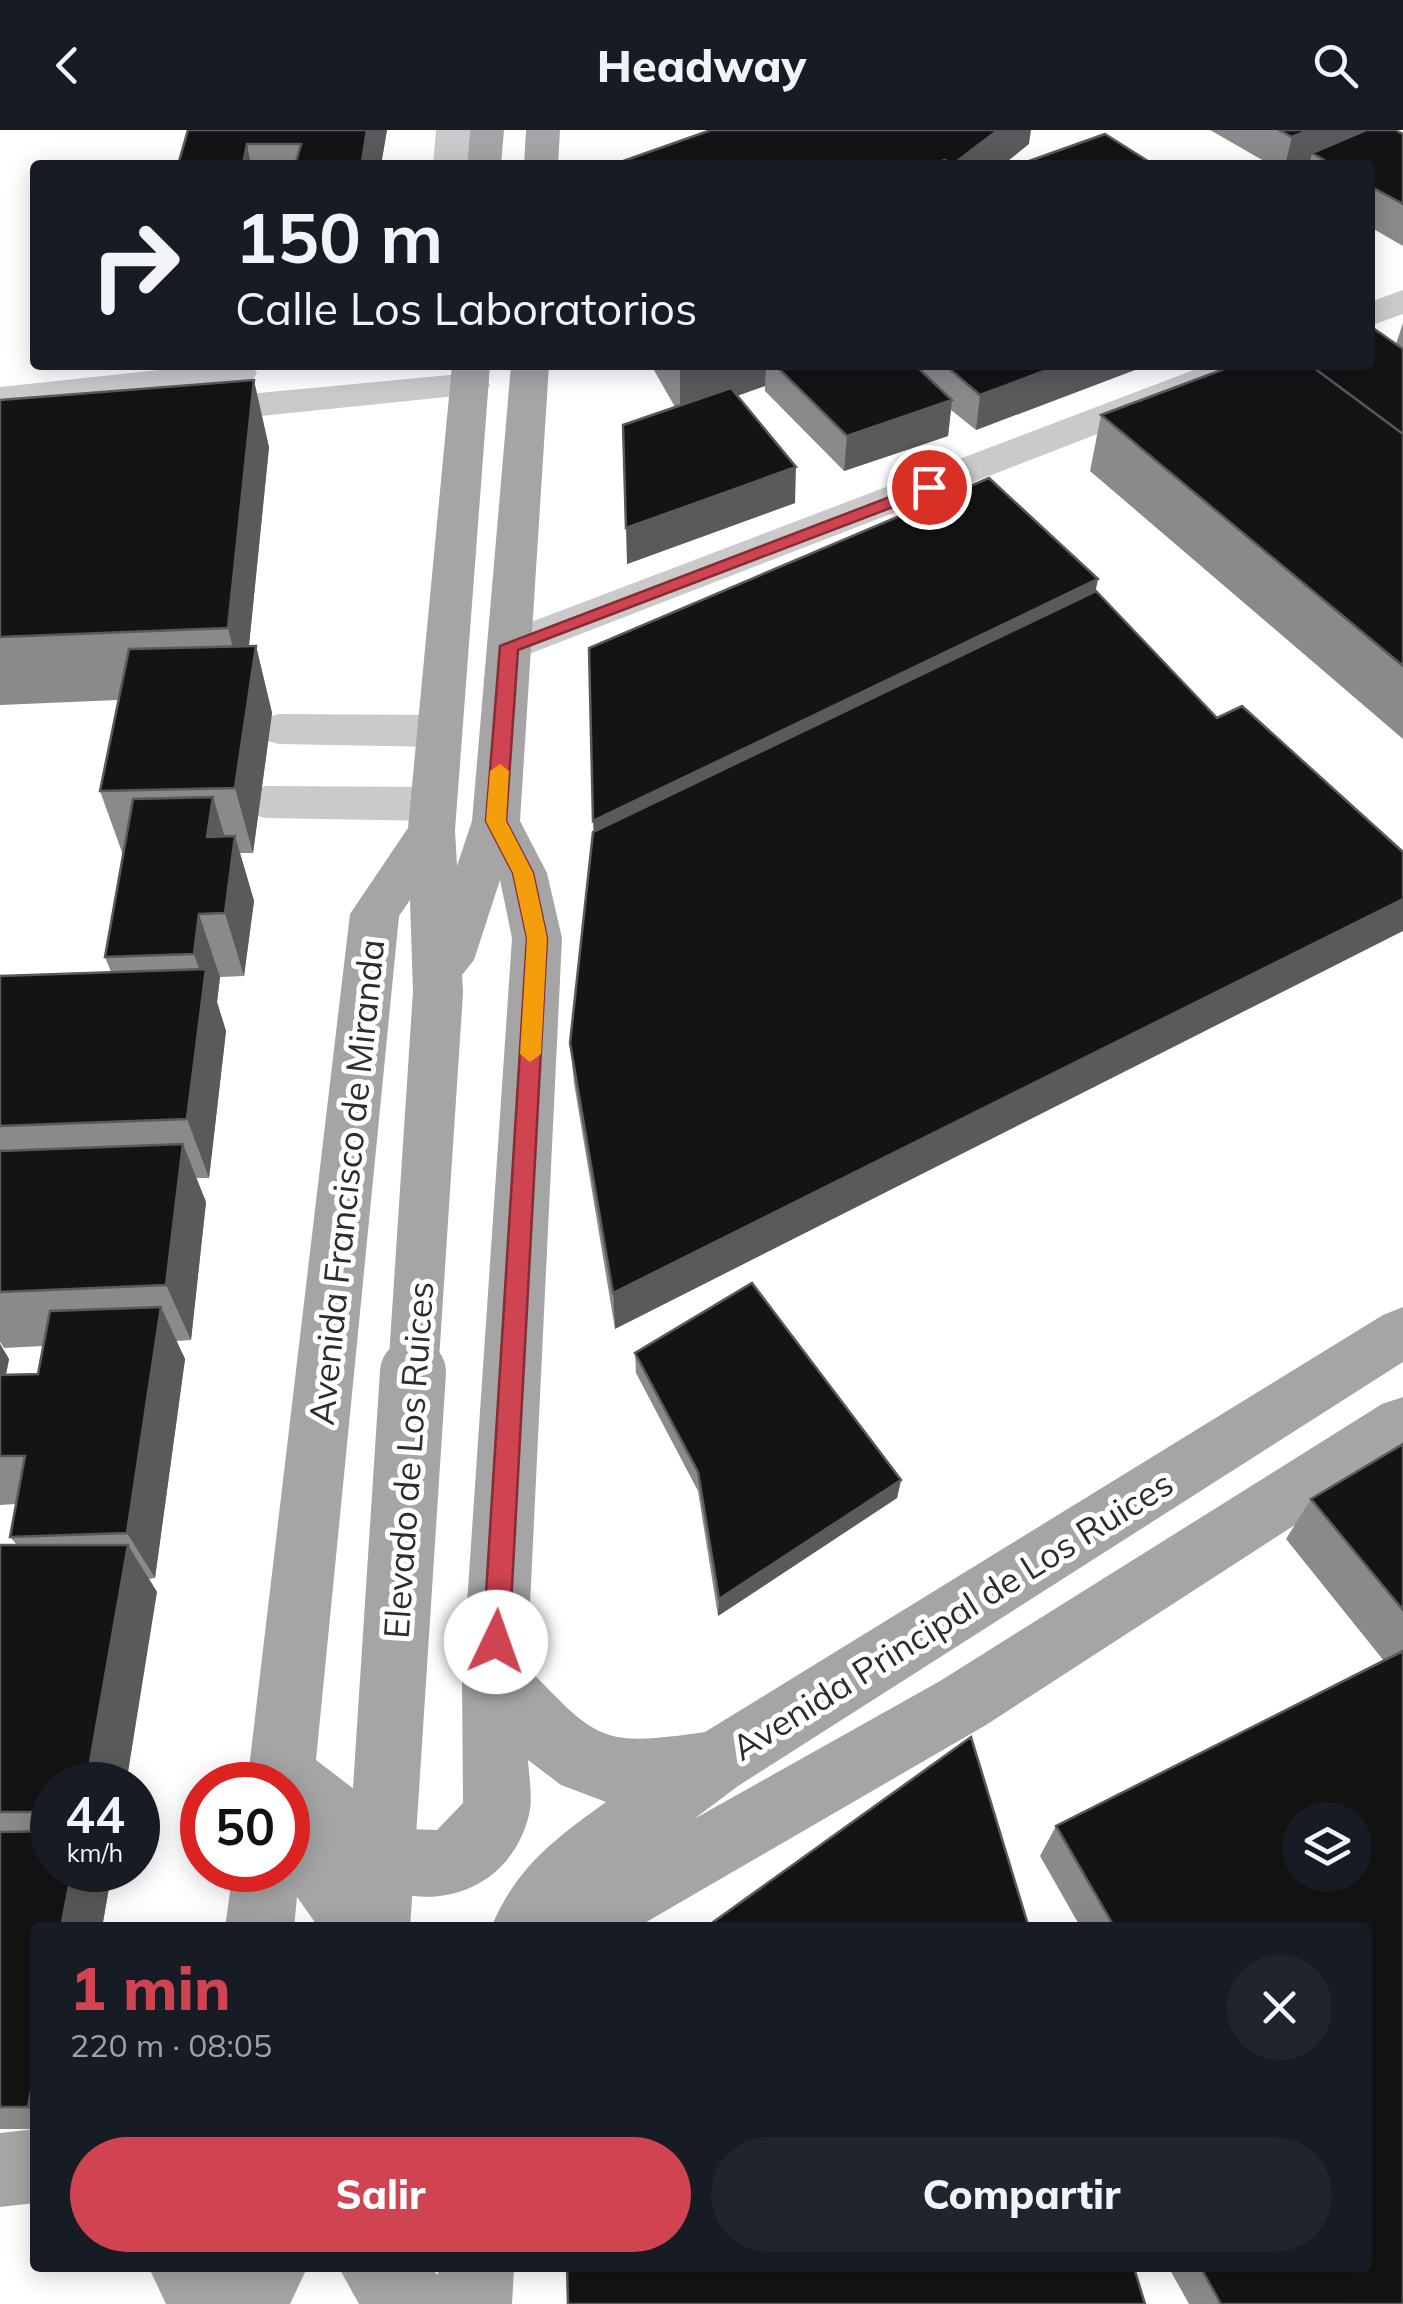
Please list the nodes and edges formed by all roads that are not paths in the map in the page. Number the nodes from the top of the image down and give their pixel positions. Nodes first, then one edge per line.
1 (453, 130) edge
2 (543, 130) edge
3 (450, 160) edge
4 (541, 160) edge
5 (1403, 302) edge
6 (1375, 313) edge
7 (270, 370) edge
8 (282, 370) edge
9 (530, 370) edge
10 (1229, 370) edge
11 (471, 375) edge
12 (323, 396) junction
13 (0, 398) edge
14 (0, 433) edge
15 (509, 646) junction
16 (279, 729) dead end
17 (438, 731) junction
18 (266, 802) dead end
19 (432, 817) junction
20 (496, 821) junction
21 (438, 992) junction
22 (1403, 1332) edge
23 (1403, 1424) edge
24 (494, 1678) junction
25 (286, 1762) edge
26 (715, 1763) junction
27 (310, 1803) edge
28 (310, 1846) edge
29 (265, 1892) edge
30 (260, 1922) edge
31 (361, 1922) edge
32 (377, 1922) edge
33 (529, 1922) edge
34 (575, 1922) edge
35 (30, 2167) edge
36 (0, 2170) edge
37 (190, 2272) edge
38 (266, 2272) edge
39 (355, 2272) edge
40 (381, 2272) edge
41 (409, 2272) edge
42 (476, 2272) edge
43 (210, 2304) edge
44 (245, 2304) edge
45 (353, 2304) edge
46 (414, 2304) edge
47 (474, 2304) edge

1 - 3 street
2 - 4 main road
5 - 6 street
7 - 13 street
8 - 12 street
9 - 15 main road
10 - 15 street
11 - 12 street
11 - 17 main road
12 - 14 street
15 - 20 main road
16 - 17 street
17 - 19 main road
18 - 19 street
19 - 21 main road, Elevado de Los Ruices
19 - 25 main road, Avenida Francisco de Miranda
20 - 21 main road, Elevado de Los Ruices
20 - 24 main road
21 - 32 main road, Elevado de Los Ruices, bridge
22 - 26 main road, Avenida Principal de Los Ruices
23 - 34 main road, Avenida Principal de Los Ruices
24 - 26 main road
24 - 27 main road
26 - 33 main road, Avenida Principal de Los Ruices
28 - 31 main road
29 - 30 main road
35 - 36 main road
37 - 43 main road
38 - 44 main road
39 - 45 main road
40 - 46 main road
41 - 46 main road
42 - 47 main road

